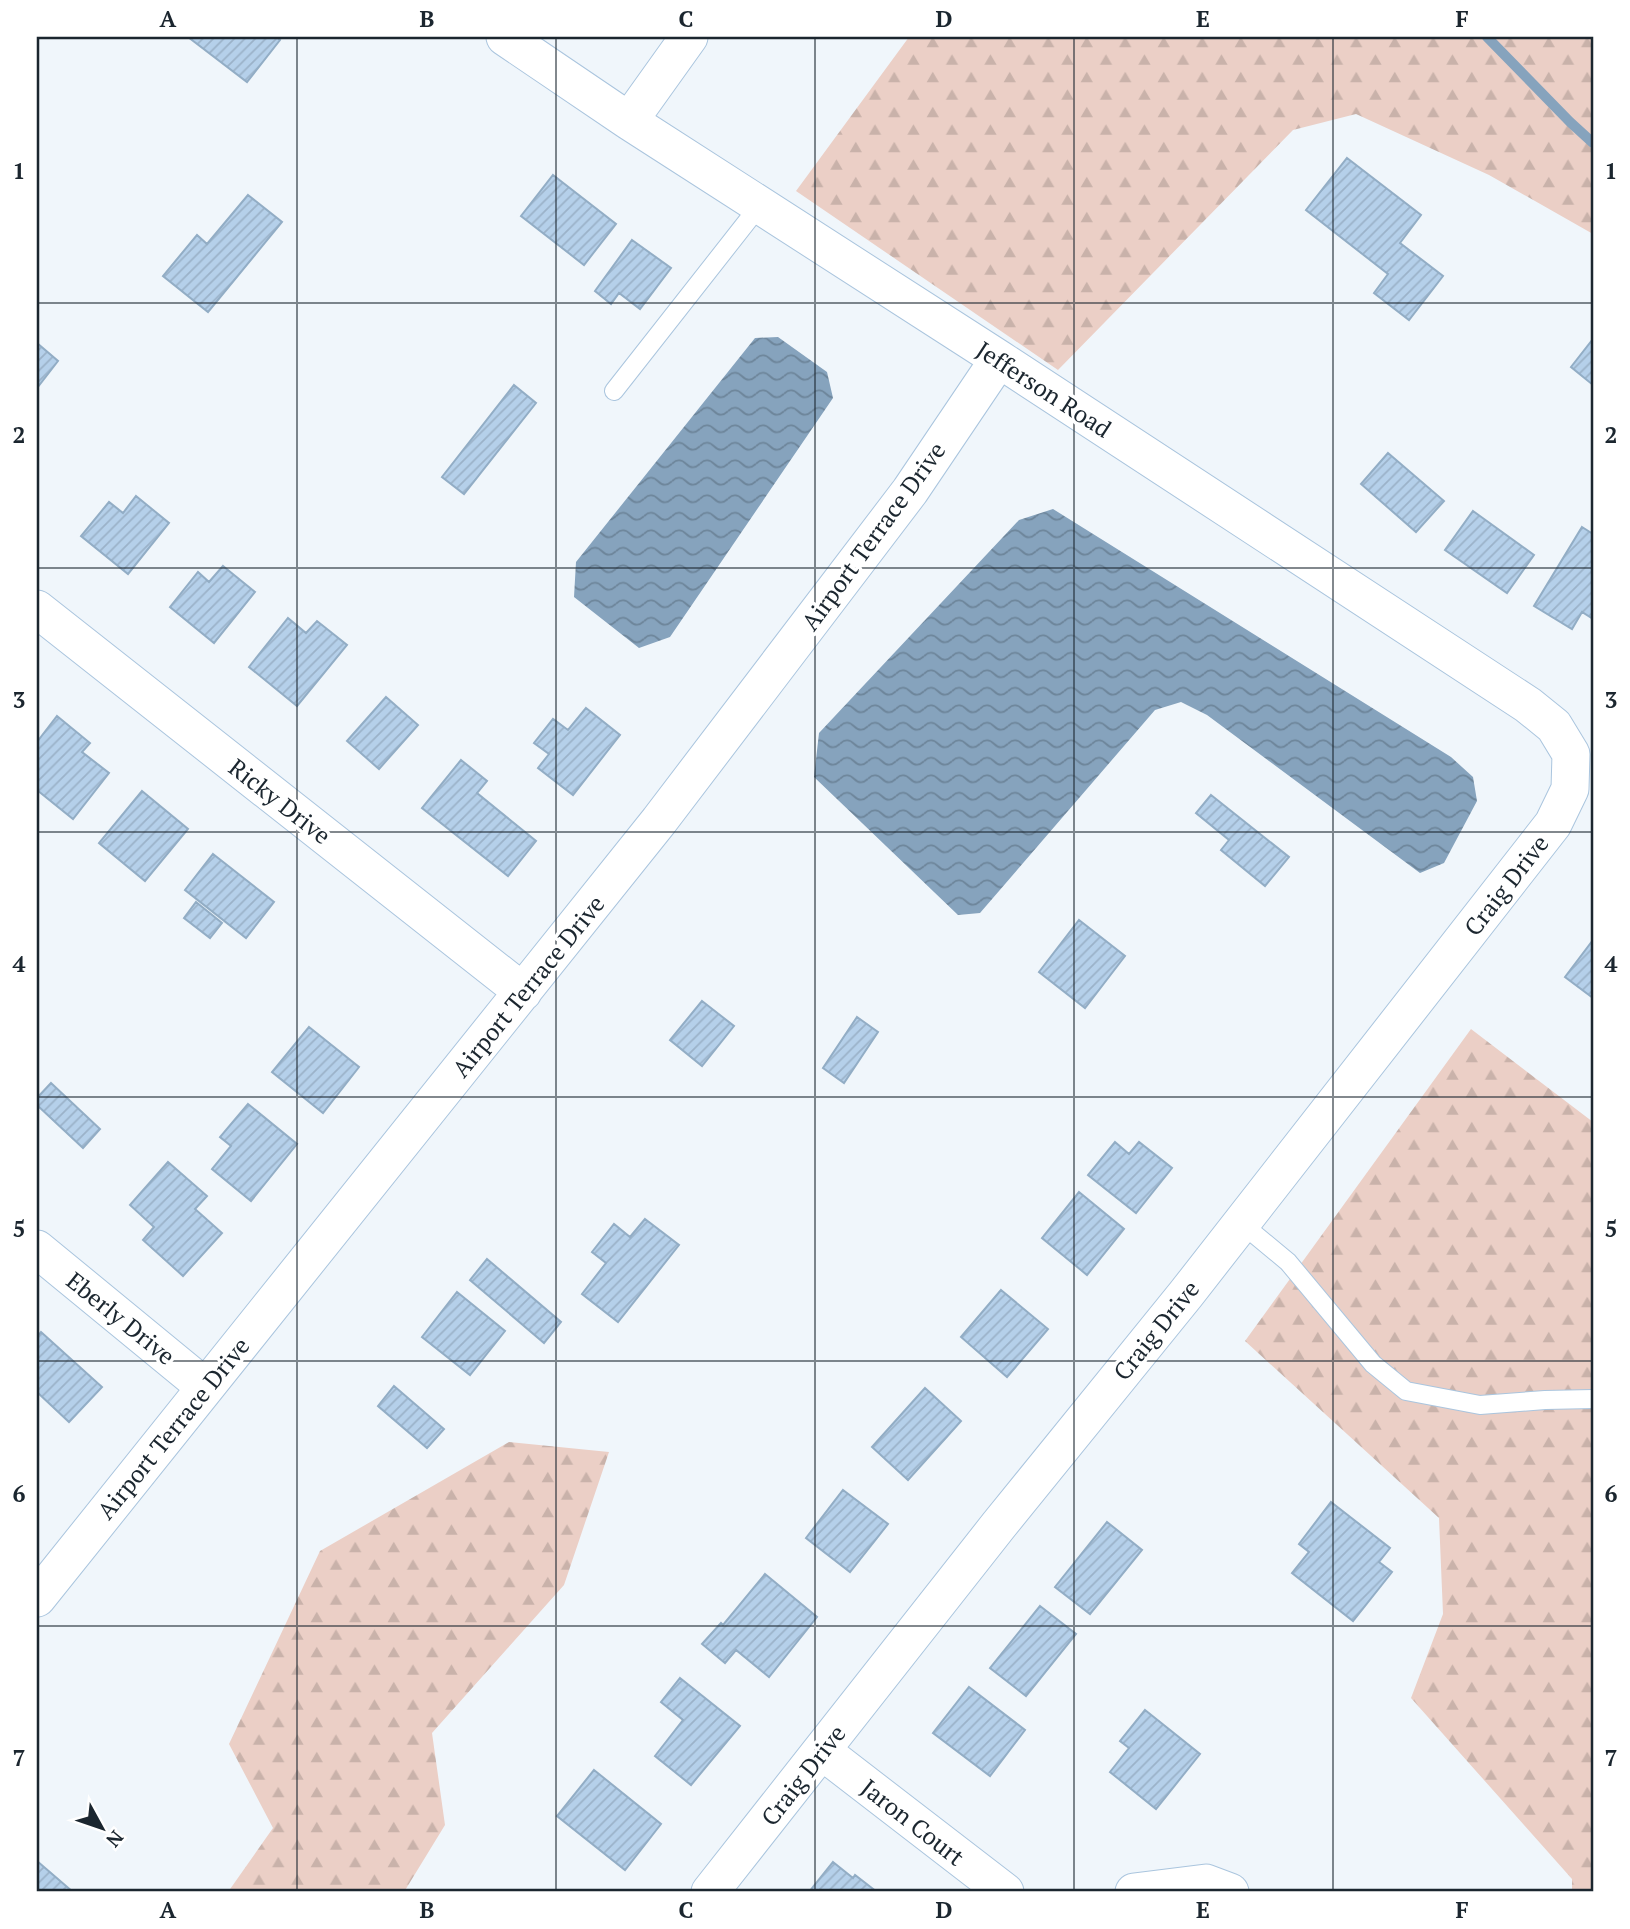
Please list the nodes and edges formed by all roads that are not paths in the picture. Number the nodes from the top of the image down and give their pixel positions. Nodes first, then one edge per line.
1 (505, 37) edge
2 (689, 37) edge
3 (629, 121) junction
4 (760, 205) junction
5 (999, 359) junction
6 (614, 391) dead end
7 (37, 609) edge
8 (1571, 754) joint
9 (523, 992) junction
10 (1241, 1223) junction
11 (37, 1249) edge
12 (205, 1387) junction
13 (1593, 1399) edge
14 (37, 1598) edge
15 (822, 1751) junction
16 (710, 1892) edge
17 (1005, 1892) edge
18 (1133, 1892) edge
19 (1230, 1892) edge

1 - 3 street, Jefferson Road
2 - 3 street
3 - 4 street, Jefferson Road
4 - 5 street, Jefferson Road
4 - 6 lane
5 - 8 street, Jefferson Road
5 - 9 street, Airport Terrace Drive
7 - 9 street, Ricky Drive
8 - 10 street, Craig Drive
9 - 12 street, Airport Terrace Drive
10 - 13 lane
10 - 15 street, Craig Drive
11 - 12 street, Eberly Drive
12 - 14 street, Airport Terrace Drive
15 - 16 street, Craig Drive
15 - 17 street, Jaron Court
18 - 19 street

